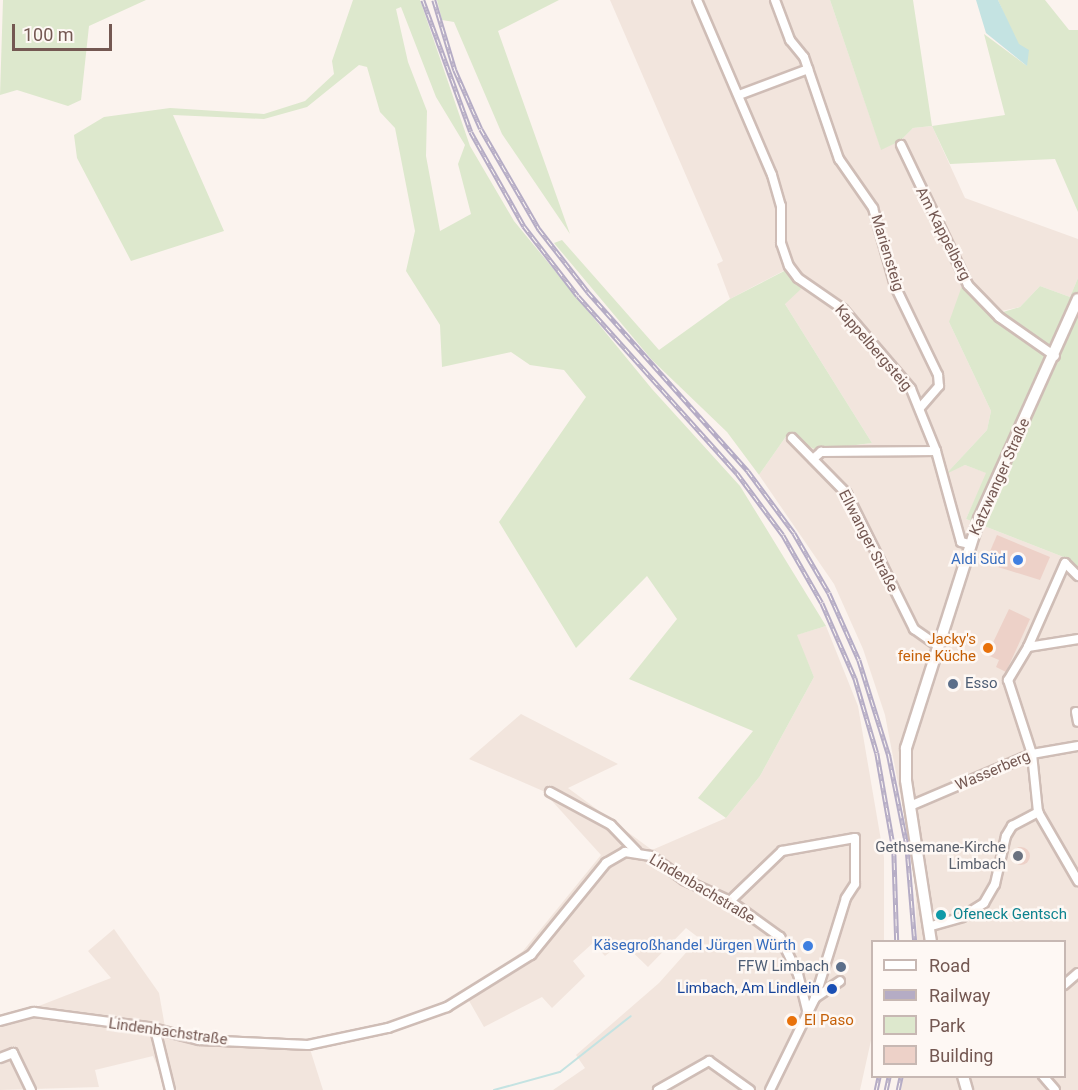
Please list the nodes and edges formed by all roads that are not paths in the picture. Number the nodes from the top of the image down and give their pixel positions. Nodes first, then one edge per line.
1 (697, 0) edge
2 (775, 0) edge
3 (808, 69) junction
4 (739, 95) junction
5 (901, 146) dead end
6 (1078, 299) edge
7 (1056, 356) junction
8 (920, 408) junction
9 (792, 438) dead end
10 (936, 451) junction
11 (813, 459) junction
12 (970, 544) junction
13 (1078, 576) edge
14 (1078, 639) edge
15 (938, 646) junction
16 (1028, 647) junction
17 (1076, 712) dead end
18 (1078, 722) edge
19 (1078, 746) edge
20 (1032, 754) junction
21 (550, 792) dead end
22 (910, 806) junction
23 (1038, 812) junction
24 (637, 852) junction
25 (1078, 881) edge
26 (730, 901) junction
27 (928, 927) junction
28 (931, 940) edge
29 (1078, 973) edge
30 (840, 981) dead end
31 (1066, 984) edge
32 (815, 998) junction
33 (807, 1011) junction
34 (0, 1022) edge
35 (155, 1029) junction
36 (0, 1058) edge
37 (1044, 1078) edge
38 (31, 1090) edge
39 (170, 1090) edge
40 (658, 1090) edge
41 (750, 1090) edge
42 (770, 1090) edge
43 (1055, 1090) edge

1 - 4 street, Kappelbergsteig
2 - 3 street, Mariensteig
3 - 4 street
3 - 8 street, Mariensteig
4 - 8 street, Kappelbergsteig
5 - 7 street, Am Kappelberg
6 - 7 main road, Katzwanger Straße
7 - 12 main road, Katzwanger Straße
8 - 10 street, Kappelbergsteig
9 - 11 street, Ellwanger Straße
10 - 11 street
10 - 12 street, Kappelbergsteig
11 - 15 street, Ellwanger Straße
12 - 15 main road, Katzwanger Straße
13 - 16 street
14 - 16 street
15 - 22 main road, Katzwanger Straße
16 - 20 street
17 - 18 street
19 - 20 street, Wasserberg
20 - 22 street, Wasserberg
20 - 23 street
21 - 24 street
22 - 27 main road, Katzwanger Straße
23 - 25 street
23 - 27 street
24 - 26 street, Lindenbachstraße
24 - 35 street, Lindenbachstraße
26 - 32 street
26 - 33 street, Lindenbachstraße
27 - 28 main road, Katzwanger Straße
29 - 31 street
30 - 32 street
32 - 33 street
33 - 42 street
34 - 35 street, Lindenbachstraße
35 - 39 street
36 - 38 street
37 - 43 street
40 - 41 street

